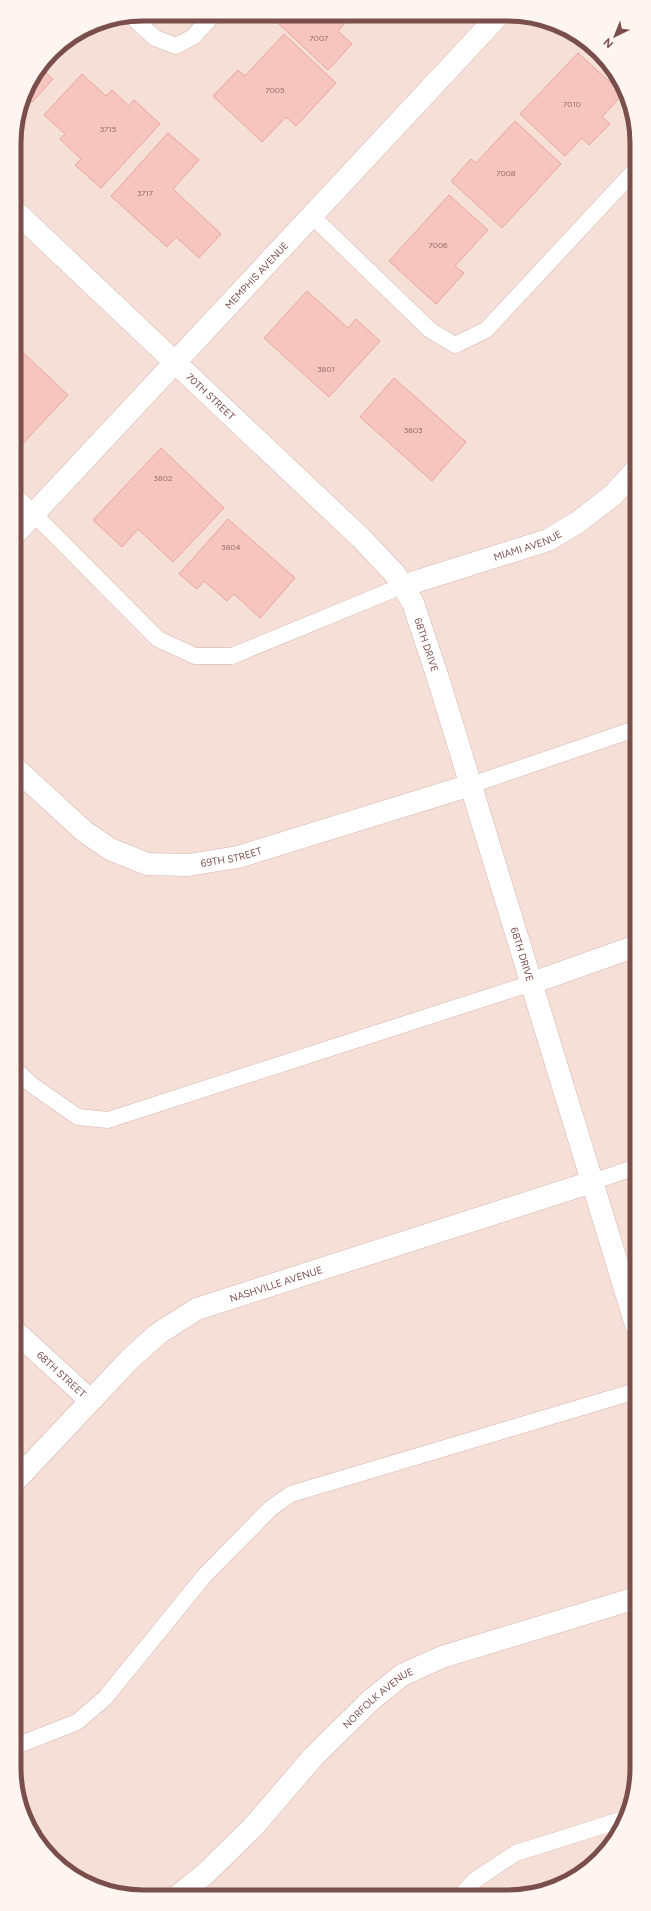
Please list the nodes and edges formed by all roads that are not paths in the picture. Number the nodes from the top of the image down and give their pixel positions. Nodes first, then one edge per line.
1 (137, 21) edge
2 (207, 21) edge
3 (493, 21) edge
4 (630, 174) edge
5 (312, 216) junction
6 (21, 217) edge
7 (176, 362) junction
8 (630, 476) edge
9 (21, 501) edge
10 (34, 513) junction
11 (21, 527) edge
12 (402, 586) junction
13 (630, 732) edge
14 (21, 773) edge
15 (471, 785) junction
16 (630, 948) edge
17 (532, 983) junction
18 (21, 1075) edge
19 (630, 1169) edge
20 (592, 1182) junction
21 (630, 1306) edge
22 (21, 1337) edge
23 (630, 1392) edge
24 (90, 1400) junction
25 (21, 1475) edge
26 (630, 1600) edge
27 (21, 1744) edge
28 (618, 1821) edge
29 (185, 1890) edge
30 (466, 1890) edge

1 - 2 lane
3 - 5 street, MEMPHIS AVENUE
4 - 5 lane
5 - 7 street, MEMPHIS AVENUE
6 - 7 street, 70TH STREET
7 - 10 street, MEMPHIS AVENUE
7 - 12 street, 70TH STREET
8 - 12 street, MIAMI AVENUE
9 - 10 lane
10 - 11 street, MEMPHIS AVENUE
10 - 12 lane
12 - 15 street, 68TH DRIVE
13 - 15 lane
14 - 15 street, 69TH STREET
15 - 17 street, 68TH DRIVE
16 - 17 street
17 - 18 lane
17 - 20 street, 68TH DRIVE
19 - 20 lane
20 - 21 street, 68TH DRIVE
20 - 24 street, NASHVILLE AVENUE
22 - 24 street, 68TH STREET
23 - 27 lane
24 - 25 street, NASHVILLE AVENUE
26 - 29 street, NORFOLK AVENUE
28 - 30 lane

